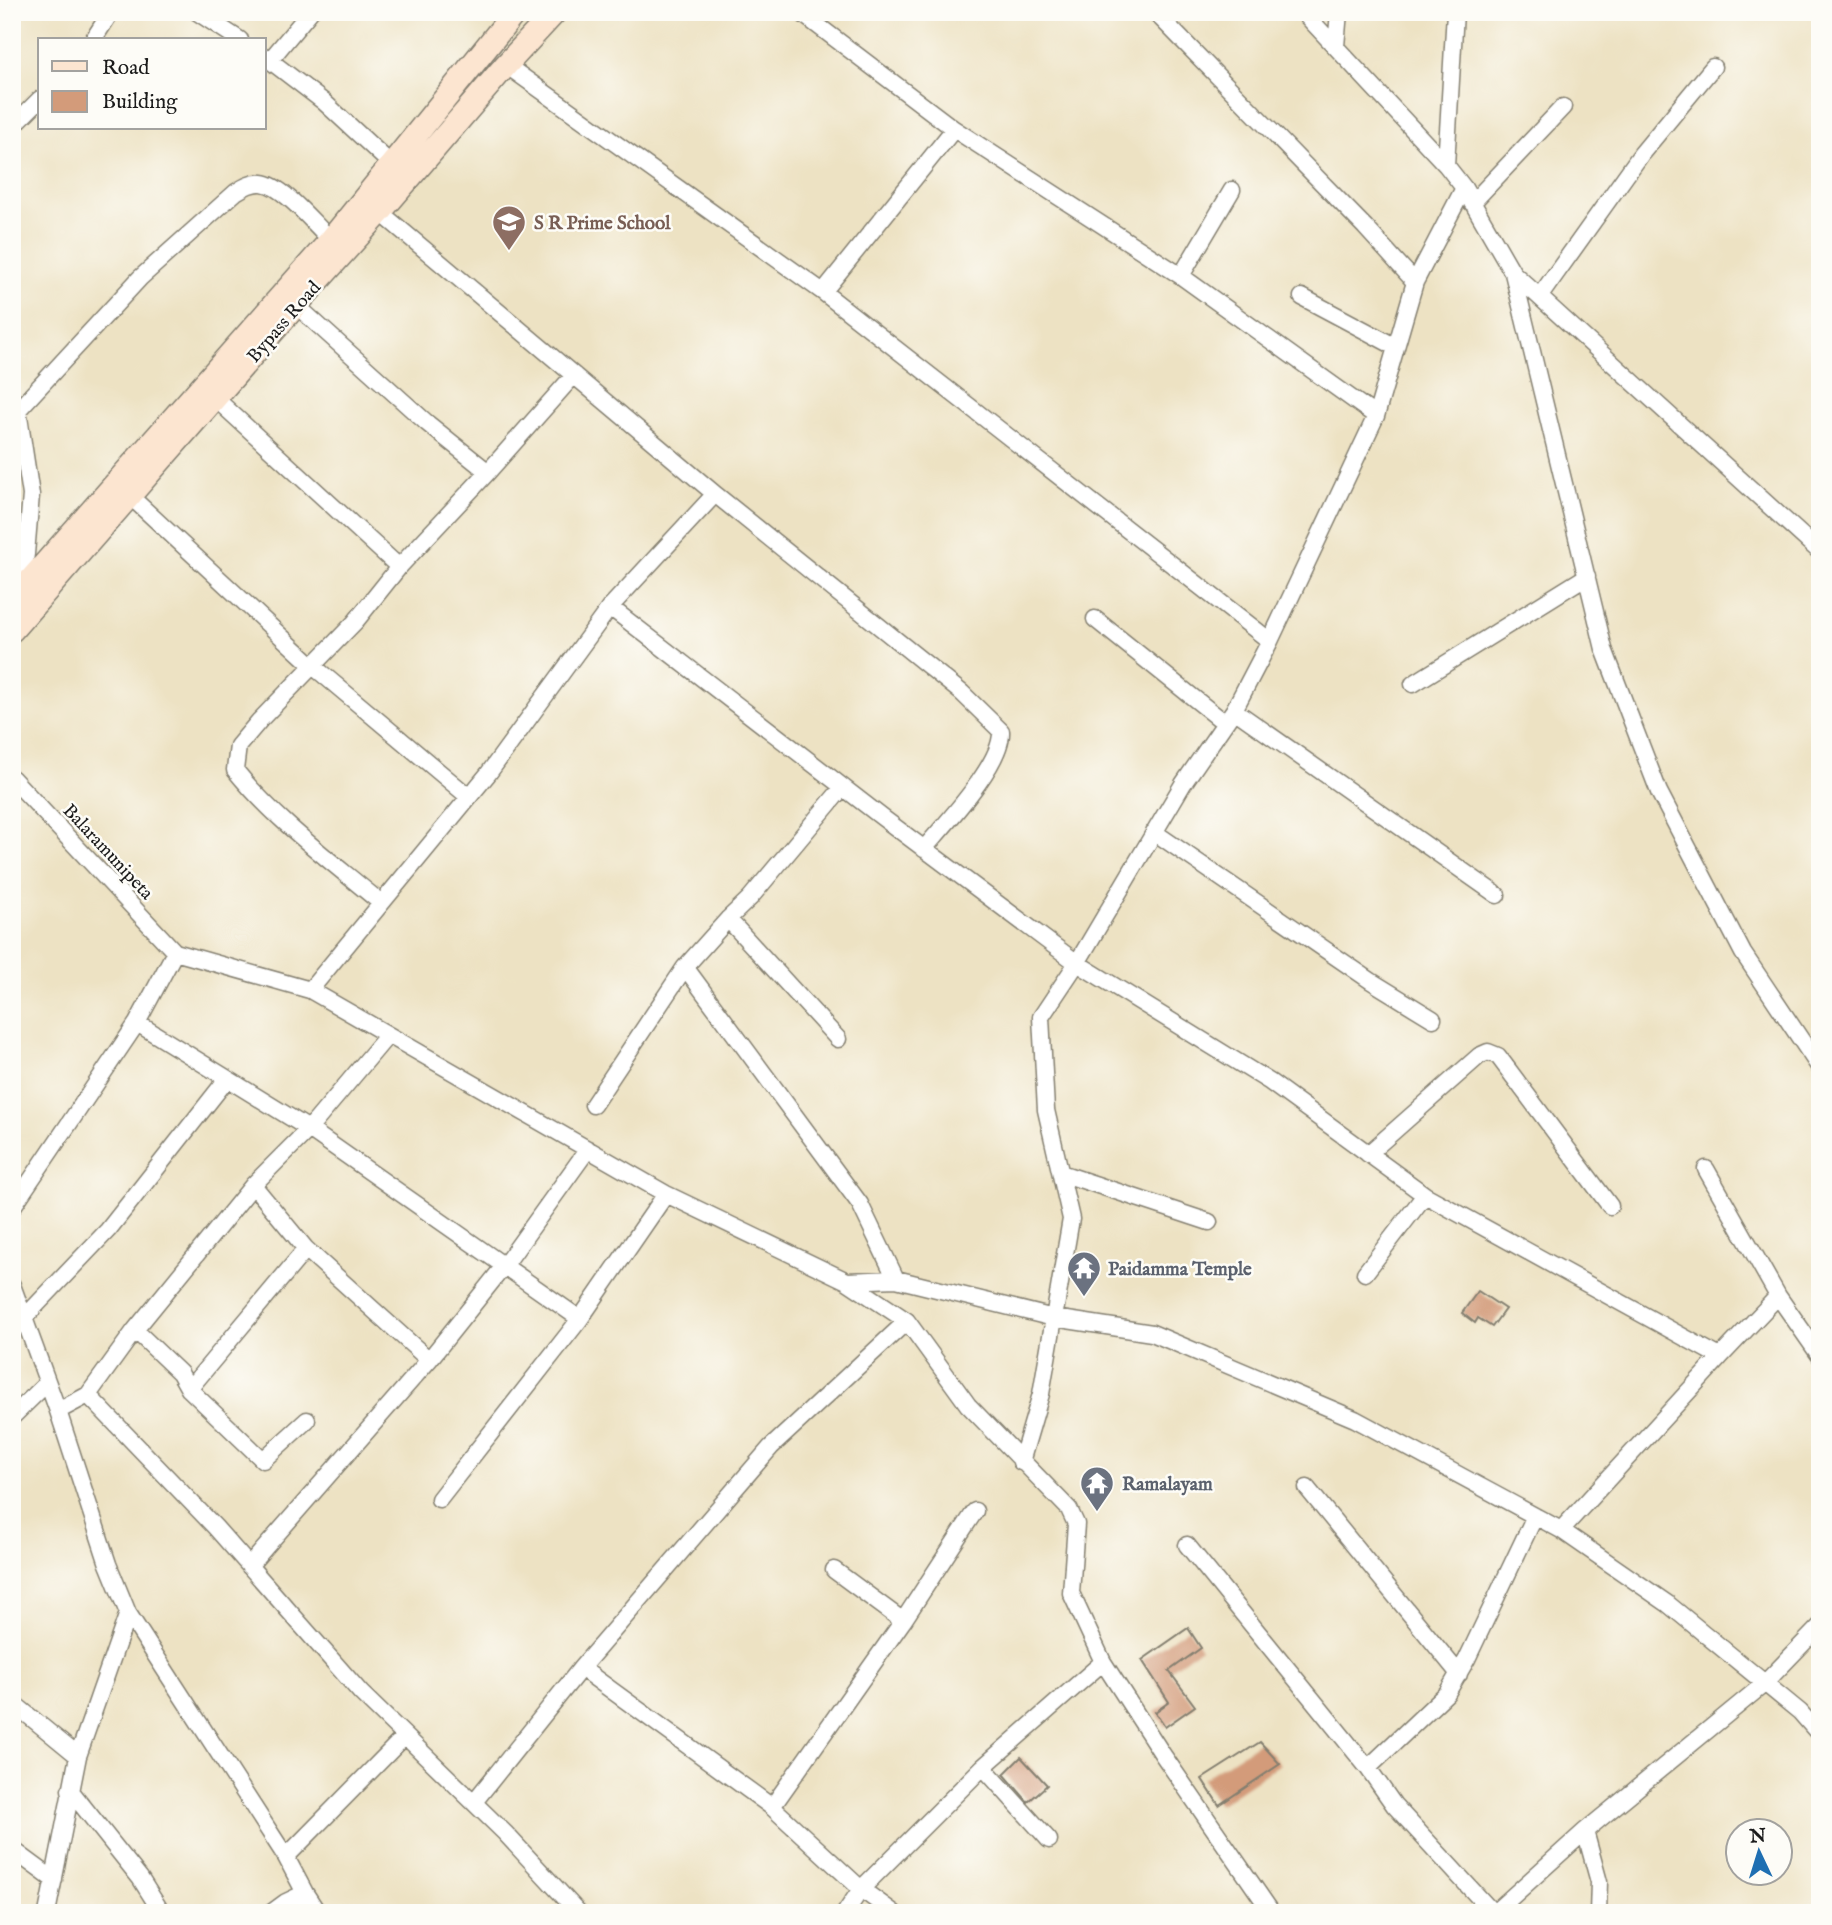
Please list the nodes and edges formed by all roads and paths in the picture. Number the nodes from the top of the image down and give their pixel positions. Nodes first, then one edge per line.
1 (111, 12) edge
2 (197, 12) edge
3 (310, 12) edge
4 (515, 12) edge
5 (555, 12) edge
6 (800, 12) edge
7 (1156, 12) edge
8 (1303, 12) edge
9 (1339, 12) edge
10 (1455, 12) edge
11 (94, 38) edge
12 (237, 38) edge
13 (1336, 46) junction
14 (267, 58) edge
15 (506, 65) junction
16 (1713, 67) dead end
17 (38, 101) edge
18 (1563, 107) dead end
19 (12, 127) edge
20 (954, 128) junction
21 (392, 165) junction
22 (1446, 165) junction
23 (1464, 188) junction
24 (1232, 190) dead end
25 (1472, 203) junction
26 (380, 212) junction
27 (331, 240) junction
28 (1513, 273) junction
29 (1181, 276) junction
30 (1415, 282) junction
31 (823, 292) junction
32 (1541, 296) junction
33 (1302, 297) dead end
34 (296, 305) junction
35 (1396, 347) junction
36 (574, 374) junction
37 (216, 399) junction
38 (15, 405) edge
39 (1376, 416) junction
40 (488, 472) junction
41 (715, 494) junction
42 (130, 496) junction
43 (12, 541) edge
44 (1820, 552) edge
45 (26, 554) junction
46 (399, 567) junction
47 (1587, 576) junction
48 (16, 598) edge
49 (610, 607) junction
50 (1094, 619) dead end
51 (12, 630) edge
52 (1270, 641) junction
53 (313, 666) junction
54 (1413, 684) dead end
55 (1230, 717) junction
56 (12, 778) edge
57 (843, 787) junction
58 (469, 797) junction
59 (1154, 832) junction
60 (924, 849) junction
61 (1497, 895) dead end
62 (382, 903) junction
63 (727, 919) junction
64 (175, 952) junction
65 (1077, 963) junction
66 (685, 967) junction
67 (310, 990) junction
68 (1433, 1019) dead end
69 (138, 1023) junction
70 (387, 1035) junction
71 (838, 1039) dead end
72 (1820, 1069) edge
73 (227, 1079) junction
74 (593, 1105) dead end
75 (309, 1129) junction
76 (588, 1149) junction
77 (1368, 1154) junction
78 (1706, 1169) dead end
79 (1061, 1173) junction
80 (253, 1185) junction
81 (666, 1195) junction
82 (1425, 1195) junction
83 (1610, 1206) dead end
84 (12, 1208) edge
85 (1209, 1222) dead end
86 (306, 1249) junction
87 (504, 1266) junction
88 (1365, 1273) dead end
89 (897, 1279) junction
90 (847, 1281) junction
91 (12, 1285) edge
92 (1778, 1296) junction
93 (24, 1317) junction
94 (1054, 1318) junction
95 (580, 1319) junction
96 (907, 1321) junction
97 (135, 1330) junction
98 (1814, 1333) edge
99 (1820, 1356) edge
100 (1720, 1357) junction
101 (429, 1360) junction
102 (47, 1383) junction
103 (189, 1389) junction
104 (88, 1395) junction
105 (58, 1411) junction
106 (12, 1417) edge
107 (307, 1420) dead end
108 (1021, 1462) junction
109 (1307, 1488) dead end
110 (439, 1499) dead end
111 (975, 1511) dead end
112 (1535, 1516) junction
113 (1561, 1530) junction
114 (1187, 1545) dead end
115 (249, 1566) junction
116 (834, 1570) dead end
117 (128, 1613) junction
118 (903, 1621) junction
119 (1820, 1626) edge
120 (1103, 1662) junction
121 (580, 1668) junction
122 (1459, 1674) junction
123 (1764, 1684) junction
124 (12, 1702) edge
125 (1820, 1735) edge
126 (405, 1736) junction
127 (78, 1756) junction
128 (983, 1767) junction
129 (1368, 1768) junction
130 (70, 1790) junction
131 (474, 1802) junction
132 (772, 1807) junction
133 (1585, 1831) junction
134 (1049, 1840) dead end
135 (12, 1849) edge
136 (286, 1857) junction
137 (54, 1880) junction
138 (862, 1889) junction
139 (305, 1893) junction
140 (47, 1913) edge
141 (162, 1913) edge
142 (271, 1913) edge
143 (318, 1913) edge
144 (579, 1913) edge
145 (845, 1913) edge
146 (894, 1913) edge
147 (1272, 1913) edge
148 (1493, 1913) edge
149 (1598, 1913) edge

1 - 11 street
2 - 12 street
3 - 14 street
4 - 21 main road, Bypass Road
5 - 15 main road, Bypass Road
6 - 20 street
7 - 30 street
8 - 13 street
9 - 13 street
10 - 22 street
13 - 22 street
14 - 21 street
15 - 26 main road, Bypass Road
15 - 31 street
16 - 32 street
17 - 19 street
18 - 25 street
20 - 29 street
20 - 31 street
21 - 27 main road, Bypass Road
22 - 23 street
23 - 25 street
23 - 30 street
24 - 29 street
25 - 28 street
26 - 34 main road, Bypass Road
26 - 36 street
27 - 38 street
27 - 48 main road, Bypass Road
28 - 32 street
28 - 47 street
29 - 39 street
30 - 35 street
31 - 52 street
32 - 44 street
33 - 35 street
34 - 37 main road, Bypass Road
34 - 40 street
35 - 39 street
36 - 40 street
36 - 41 street
37 - 42 main road, Bypass Road
37 - 46 street
38 - 45 street
39 - 52 street
40 - 46 street
41 - 49 street
41 - 60 street
42 - 51 main road, Bypass Road
42 - 53 street
43 - 45 street
45 - 48 street
46 - 53 street
47 - 54 street
47 - 72 street
49 - 57 street
49 - 58 street
50 - 55 street
52 - 55 street
53 - 58 street
53 - 62 street
55 - 59 street
55 - 61 street
56 - 64 street, Balaramunipeta
57 - 60 street
57 - 63 street
58 - 62 street
59 - 65 street
59 - 68 street
60 - 65 street
62 - 67 street
63 - 66 street
63 - 71 street
64 - 67 street
64 - 69 street
65 - 77 street
65 - 79 street
66 - 74 street
66 - 89 street
67 - 70 street
69 - 73 street
69 - 84 street
70 - 75 street
70 - 76 street
73 - 75 street
73 - 93 street
75 - 80 street
75 - 87 street
76 - 81 street
76 - 87 street
77 - 82 street
77 - 83 street
78 - 92 street
79 - 85 street
79 - 94 street
80 - 86 street
80 - 97 street
81 - 90 street
81 - 95 street
82 - 88 street
82 - 100 street
86 - 101 street
86 - 103 street
87 - 95 street
87 - 101 street
89 - 90 street
89 - 94 street
90 - 96 street
91 - 93 street
92 - 98 street
92 - 100 street
93 - 102 street
94 - 108 street
94 - 112 street
95 - 110 street
96 - 108 street
96 - 121 street
97 - 103 street
97 - 104 street
98 - 99 street
100 - 113 street
101 - 115 street
102 - 105 street
102 - 106 street
103 - 107 street
104 - 105 street
104 - 115 street
105 - 117 street
108 - 120 street
109 - 122 street
111 - 118 street
112 - 113 street
112 - 122 street
113 - 123 street
114 - 129 street
115 - 126 street
116 - 118 street
117 - 127 street
117 - 136 street
118 - 132 street
119 - 123 street
120 - 128 street
120 - 147 street
121 - 131 street
121 - 132 street
122 - 129 street
123 - 125 street
123 - 133 street
124 - 127 street
126 - 131 street
126 - 136 street
127 - 130 street
128 - 134 street
128 - 138 street
129 - 148 street
130 - 137 street
130 - 141 street
131 - 144 street
132 - 138 street
133 - 148 street
133 - 149 street
135 - 137 street
136 - 139 street
137 - 140 street
138 - 145 street
138 - 146 street
139 - 142 street
139 - 143 street

